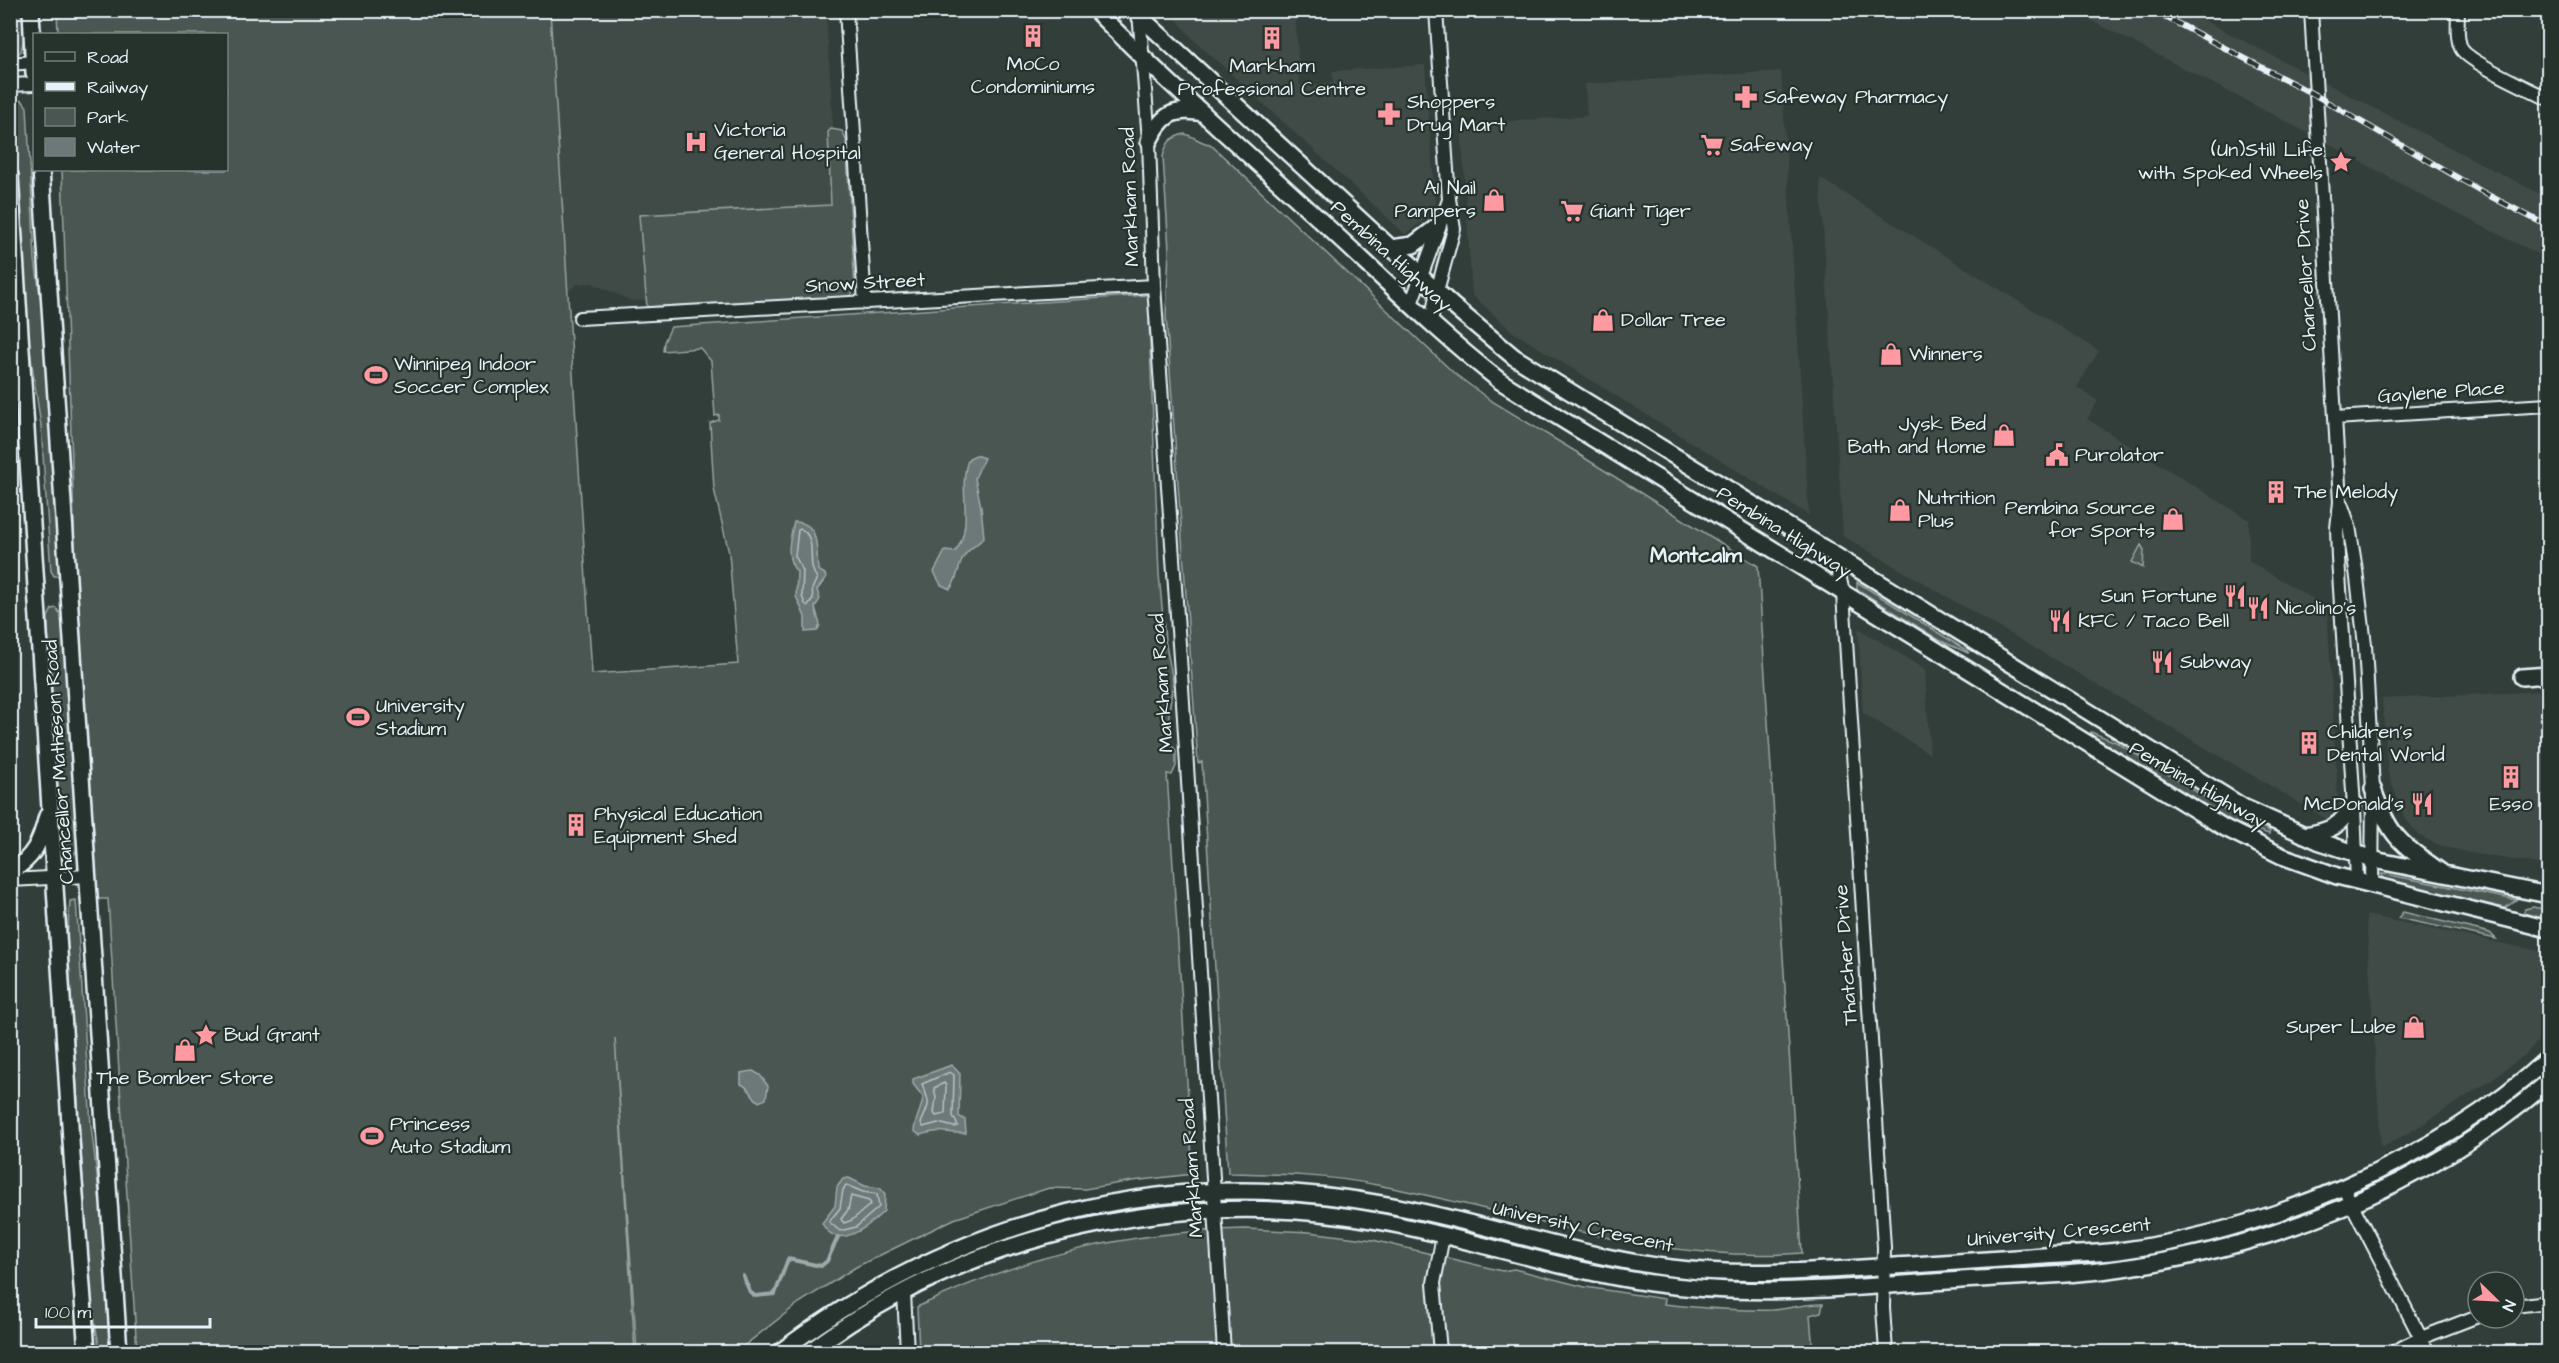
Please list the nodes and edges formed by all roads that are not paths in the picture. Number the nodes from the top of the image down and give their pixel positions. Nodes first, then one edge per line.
1 (31, 10) edge
2 (846, 10) edge
3 (1095, 10) edge
4 (1436, 10) edge
5 (2311, 10) edge
6 (2458, 10) edge
7 (1137, 12) edge
8 (33, 45) edge
9 (1143, 59) junction
10 (33, 62) edge
11 (10, 64) edge
12 (33, 84) edge
13 (10, 86) edge
14 (2548, 99) edge
15 (1203, 113) junction
16 (1149, 141) junction
17 (41, 171) edge
18 (10, 176) edge
19 (1449, 199) junction
20 (1438, 226) junction
21 (1391, 248) junction
22 (1420, 276) junction
23 (1154, 286) junction
24 (1437, 291) junction
25 (865, 303) junction
26 (1411, 304) junction
27 (579, 318) dead end
28 (1431, 322) junction
29 (2548, 405) edge
30 (2335, 418) junction
31 (2340, 502) junction
32 (1835, 556) junction
33 (1843, 593) junction
34 (2548, 675) edge
35 (2522, 677) dead end
36 (2373, 789) junction
37 (51, 801) junction
38 (2354, 803) junction
39 (2304, 835) junction
40 (2356, 854) junction
41 (2372, 859) junction
42 (10, 872) edge
43 (88, 876) junction
44 (2446, 876) junction
45 (55, 878) junction
46 (10, 880) edge
47 (2357, 882) junction
48 (2372, 886) junction
49 (2548, 895) edge
50 (2548, 929) edge
51 (2548, 1058) edge
52 (2548, 1082) edge
53 (2343, 1187) junction
54 (1213, 1191) junction
55 (2351, 1204) junction
56 (1214, 1210) junction
57 (1443, 1236) junction
58 (1883, 1267) junction
59 (1883, 1286) junction
60 (904, 1293) junction
61 (2548, 1302) edge
62 (2526, 1305) edge
63 (2466, 1321) edge
64 (2421, 1338) junction
65 (87, 1353) edge
66 (119, 1353) edge
67 (780, 1353) edge
68 (809, 1353) edge
69 (908, 1353) edge
70 (1224, 1353) edge
71 (1440, 1353) edge
72 (1886, 1353) edge
73 (2393, 1353) edge
74 (2428, 1353) edge

1 - 8 main road
2 - 25 street
3 - 9 main road, Pembina Highway
4 - 19 street
5 - 30 street, Chancellor Drive
6 - 14 street
7 - 9 street, Markham Road
7 - 21 main road, Pembina Highway
9 - 15 main road, Pembina Highway
9 - 16 street, Markham Road
10 - 11 street
12 - 13 street
15 - 16 main road
15 - 26 main road, Pembina Highway
16 - 23 street, Markham Road
17 - 43 main road, Chancellor Matheson Road
18 - 37 main road, Chancellor Matheson Road
19 - 20 street
19 - 24 street
20 - 21 main road
20 - 22 street
21 - 22 main road, Pembina Highway
22 - 24 main road, Pembina Highway
22 - 26 street
23 - 25 street, Snow Street
23 - 54 street, Markham Road
24 - 28 street
24 - 32 main road, Pembina Highway
25 - 27 street, Snow Street
26 - 28 main road, Pembina Highway
28 - 33 main road, Pembina Highway
29 - 30 street, Gaylene Place
30 - 31 street, Chancellor Drive
31 - 36 street, Chancellor Drive
31 - 38 street, Chancellor Drive
32 - 33 street, Thatcher Drive
32 - 39 main road, Pembina Highway
33 - 47 main road, Pembina Highway
33 - 58 street, Thatcher Drive
34 - 35 main road
36 - 41 street, Chancellor Drive
36 - 44 main road
37 - 42 main road
37 - 45 main road, Chancellor Matheson Road
38 - 39 main road
38 - 40 street, Chancellor Drive
39 - 40 main road, Pembina Highway
40 - 41 main road, Pembina Highway
40 - 47 street, Chancellor Drive
41 - 44 main road, Pembina Highway
41 - 48 street, Chancellor Drive
43 - 45 street
43 - 66 main road, Chancellor Matheson Road
44 - 49 main road, Pembina Highway
45 - 46 street
45 - 65 main road, Chancellor Matheson Road
47 - 48 main road, Pembina Highway
48 - 50 main road, Pembina Highway
51 - 53 main road, University Crescent
52 - 55 main road, University Crescent
53 - 55 street
53 - 58 main road, University Crescent
54 - 56 street, Markham Road
54 - 58 main road, University Crescent
54 - 67 main road, University Crescent
55 - 59 main road, University Crescent
55 - 64 street
56 - 57 main road, University Crescent
56 - 60 main road, University Crescent
56 - 70 street, Markham Road
57 - 59 main road, University Crescent
57 - 71 street
58 - 59 street, Thatcher Drive
59 - 72 street, Thatcher Drive
60 - 68 main road, University Crescent
60 - 69 street
61 - 62 street
63 - 64 street
64 - 73 street
64 - 74 street

